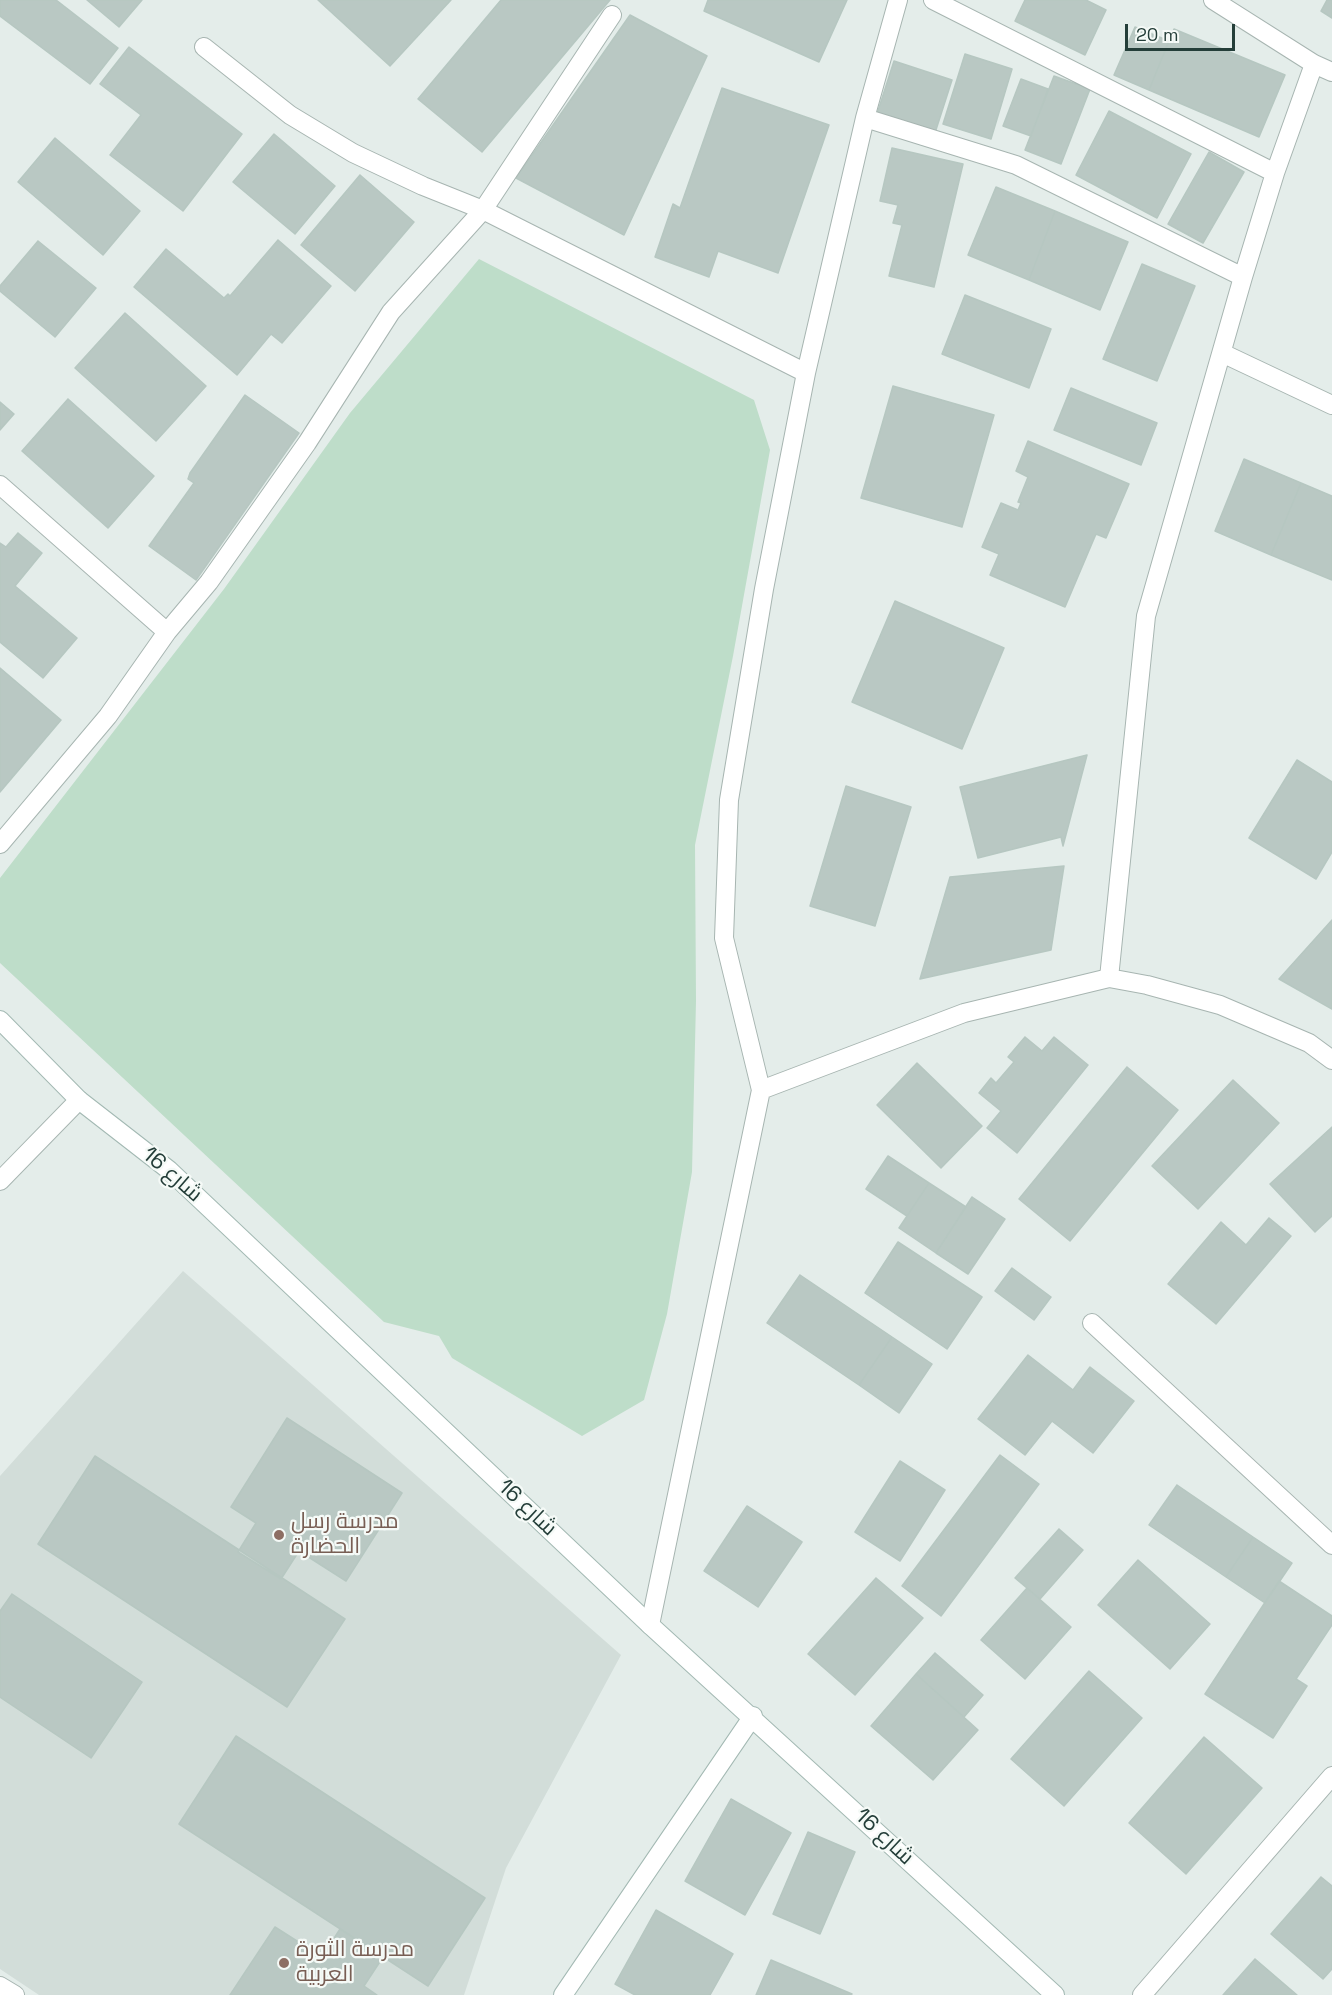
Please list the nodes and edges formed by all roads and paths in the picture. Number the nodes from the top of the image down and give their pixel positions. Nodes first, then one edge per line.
1 (898, 0) edge
2 (933, 0) edge
3 (1213, 0) edge
4 (612, 15) dead end
5 (204, 47) dead end
6 (1314, 64) junction
7 (1332, 72) edge
8 (866, 118) junction
9 (1275, 173) junction
10 (483, 210) junction
11 (1243, 277) junction
12 (1222, 353) junction
13 (806, 373) junction
14 (1332, 405) edge
15 (0, 485) edge
16 (167, 632) junction
17 (0, 844) edge
18 (1109, 978) junction
19 (0, 1020) edge
20 (1332, 1060) edge
21 (761, 1090) junction
22 (79, 1100) junction
23 (0, 1181) edge
24 (1092, 1323) dead end
25 (1332, 1545) edge
26 (650, 1625) junction
27 (753, 1716) junction
28 (1332, 1776) edge
29 (0, 1986) edge
30 (15, 1995) edge
31 (563, 1995) edge
32 (1055, 1995) edge
33 (1142, 1995) edge

1 - 8 street
2 - 9 street
3 - 6 street
4 - 10 street
5 - 10 street
6 - 7 street
6 - 9 street
8 - 11 street
8 - 13 street
9 - 11 street
10 - 13 street
10 - 16 street
11 - 12 street
12 - 14 street
12 - 18 street
13 - 21 street
15 - 16 street
16 - 17 street
18 - 20 street
18 - 21 street
19 - 22 street, شارع 16
21 - 26 street
22 - 23 street
22 - 26 street, شارع 16
24 - 25 street
26 - 27 street, شارع 16
27 - 31 street
27 - 32 street, شارع 16
28 - 33 street
29 - 30 street

